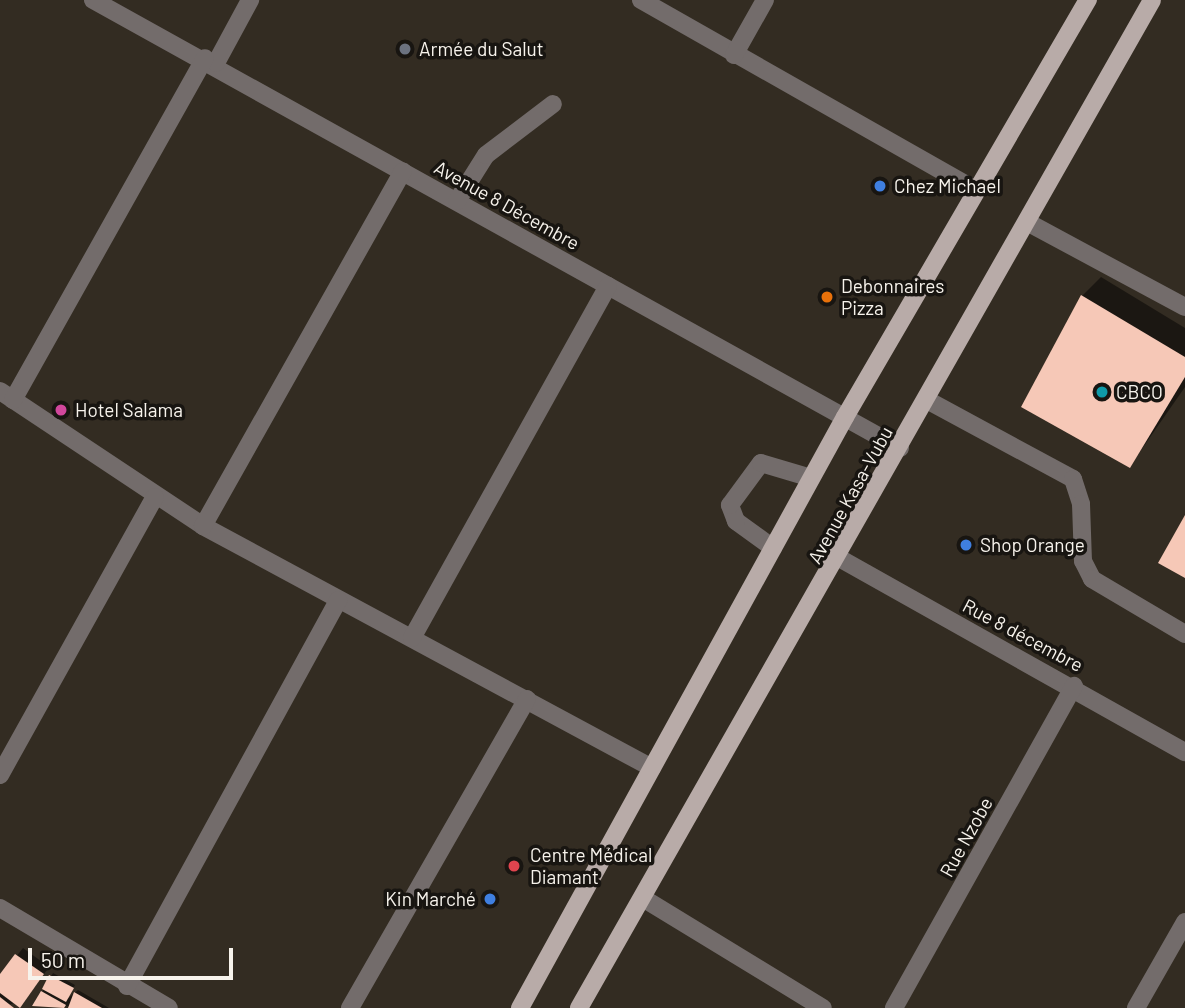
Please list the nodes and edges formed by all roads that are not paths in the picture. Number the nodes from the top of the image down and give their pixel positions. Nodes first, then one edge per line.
1 (93, 0) edge
2 (250, 0) edge
3 (641, 0) edge
4 (765, 0) edge
5 (1088, 0) edge
6 (1152, 0) edge
7 (734, 55) junction
8 (210, 60) junction
9 (553, 104) dead end
10 (403, 171) junction
11 (975, 190) junction
12 (457, 201) junction
13 (1027, 222) junction
14 (608, 286) junction
15 (1185, 307) edge
16 (6, 396) edge
17 (927, 400) junction
18 (845, 417) junction
19 (900, 449) junction
20 (811, 478) junction
21 (155, 497) junction
22 (203, 526) junction
23 (773, 548) junction
24 (839, 558) junction
25 (338, 600) junction
26 (1185, 634) edge
27 (412, 638) junction
28 (1074, 686) junction
29 (527, 699) junction
30 (1185, 752) edge
31 (652, 768) junction
32 (0, 775) edge
33 (646, 900) junction
34 (0, 908) edge
35 (1185, 922) edge
36 (127, 986) junction
37 (169, 1008) edge
38 (350, 1008) edge
39 (520, 1008) edge
40 (579, 1008) edge
41 (823, 1008) edge
42 (894, 1008) edge
43 (1136, 1008) edge

1 - 8 street, Avenue 8 Décembre
2 - 8 street
3 - 7 street
4 - 7 street
5 - 11 main road
6 - 13 main road, Avenue Kasa-Vubu
7 - 11 street
8 - 10 street, Avenue 8 Décembre
8 - 16 street
9 - 12 street
10 - 12 street, Avenue 8 Décembre
10 - 22 street
11 - 18 main road
12 - 14 street, Avenue 8 Décembre
13 - 15 street
13 - 17 main road, Avenue Kasa-Vubu
14 - 18 street, Avenue 8 Décembre
14 - 27 street
16 - 21 street
17 - 19 main road, Avenue Kasa-Vubu
17 - 26 street
18 - 19 street, Avenue 8 Décembre
18 - 20 main road
19 - 24 main road, Avenue Kasa-Vubu
20 - 23 main road
20 - 23 street
21 - 22 street
21 - 32 street
22 - 25 street
23 - 31 main road
24 - 28 street, Rue 8 décembre
24 - 33 main road, Avenue Kasa-Vubu
25 - 27 street
25 - 36 street
27 - 29 street
28 - 30 street, Rue 8 décembre
28 - 42 street, Rue Nzobe
29 - 31 street
29 - 38 street
31 - 39 main road
33 - 40 main road, Avenue Kasa-Vubu
33 - 41 street
34 - 36 street
35 - 43 street
36 - 37 street

